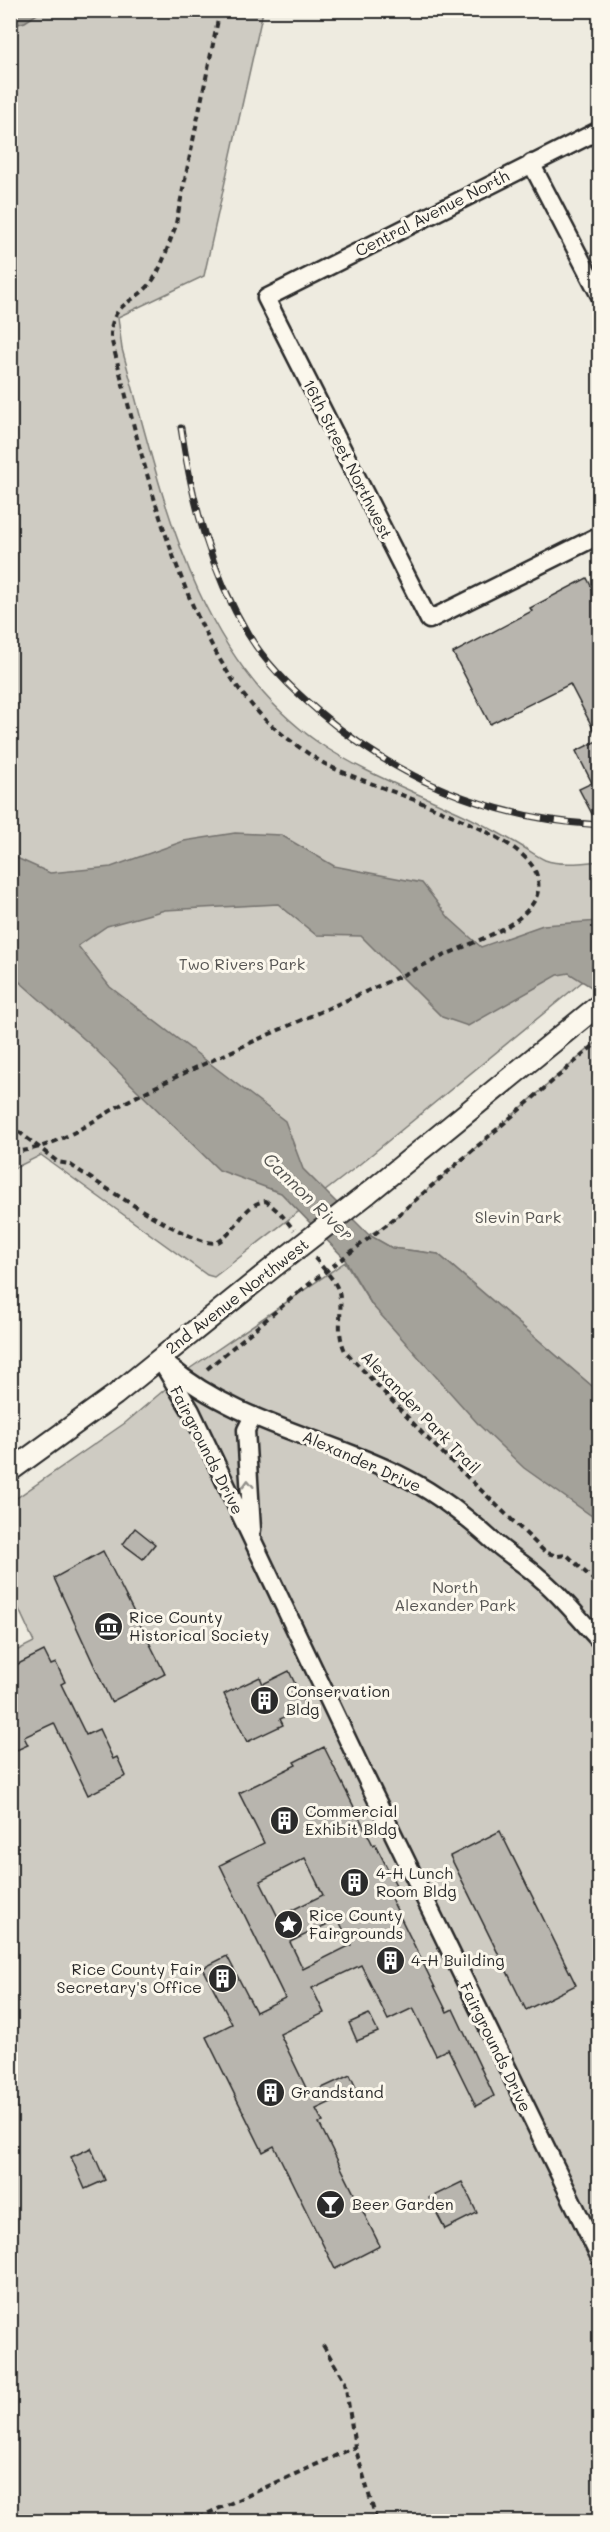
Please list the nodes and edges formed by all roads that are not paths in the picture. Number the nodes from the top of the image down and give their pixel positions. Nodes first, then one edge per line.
1 (600, 130) edge
2 (531, 163) junction
3 (600, 296) edge
4 (266, 298) joint
5 (600, 535) edge
6 (600, 1004) edge
7 (159, 1358) junction
8 (253, 1416) junction
9 (10, 1471) edge
10 (253, 1543) junction
11 (600, 1641) edge
12 (600, 2258) edge

1 - 2 street, Central Avenue North
2 - 3 street
2 - 4 street, Central Avenue North
4 - 5 street, 16th Street Northwest
6 - 7 street, 2nd Avenue Northwest, bridge
7 - 8 street, Alexander Drive
7 - 9 street, 2nd Avenue Northwest
7 - 10 street, Fairgrounds Drive
10 -> 8 street, Fairgrounds Drive
8 - 11 street, Alexander Drive
10 - 12 street, Fairgrounds Drive

